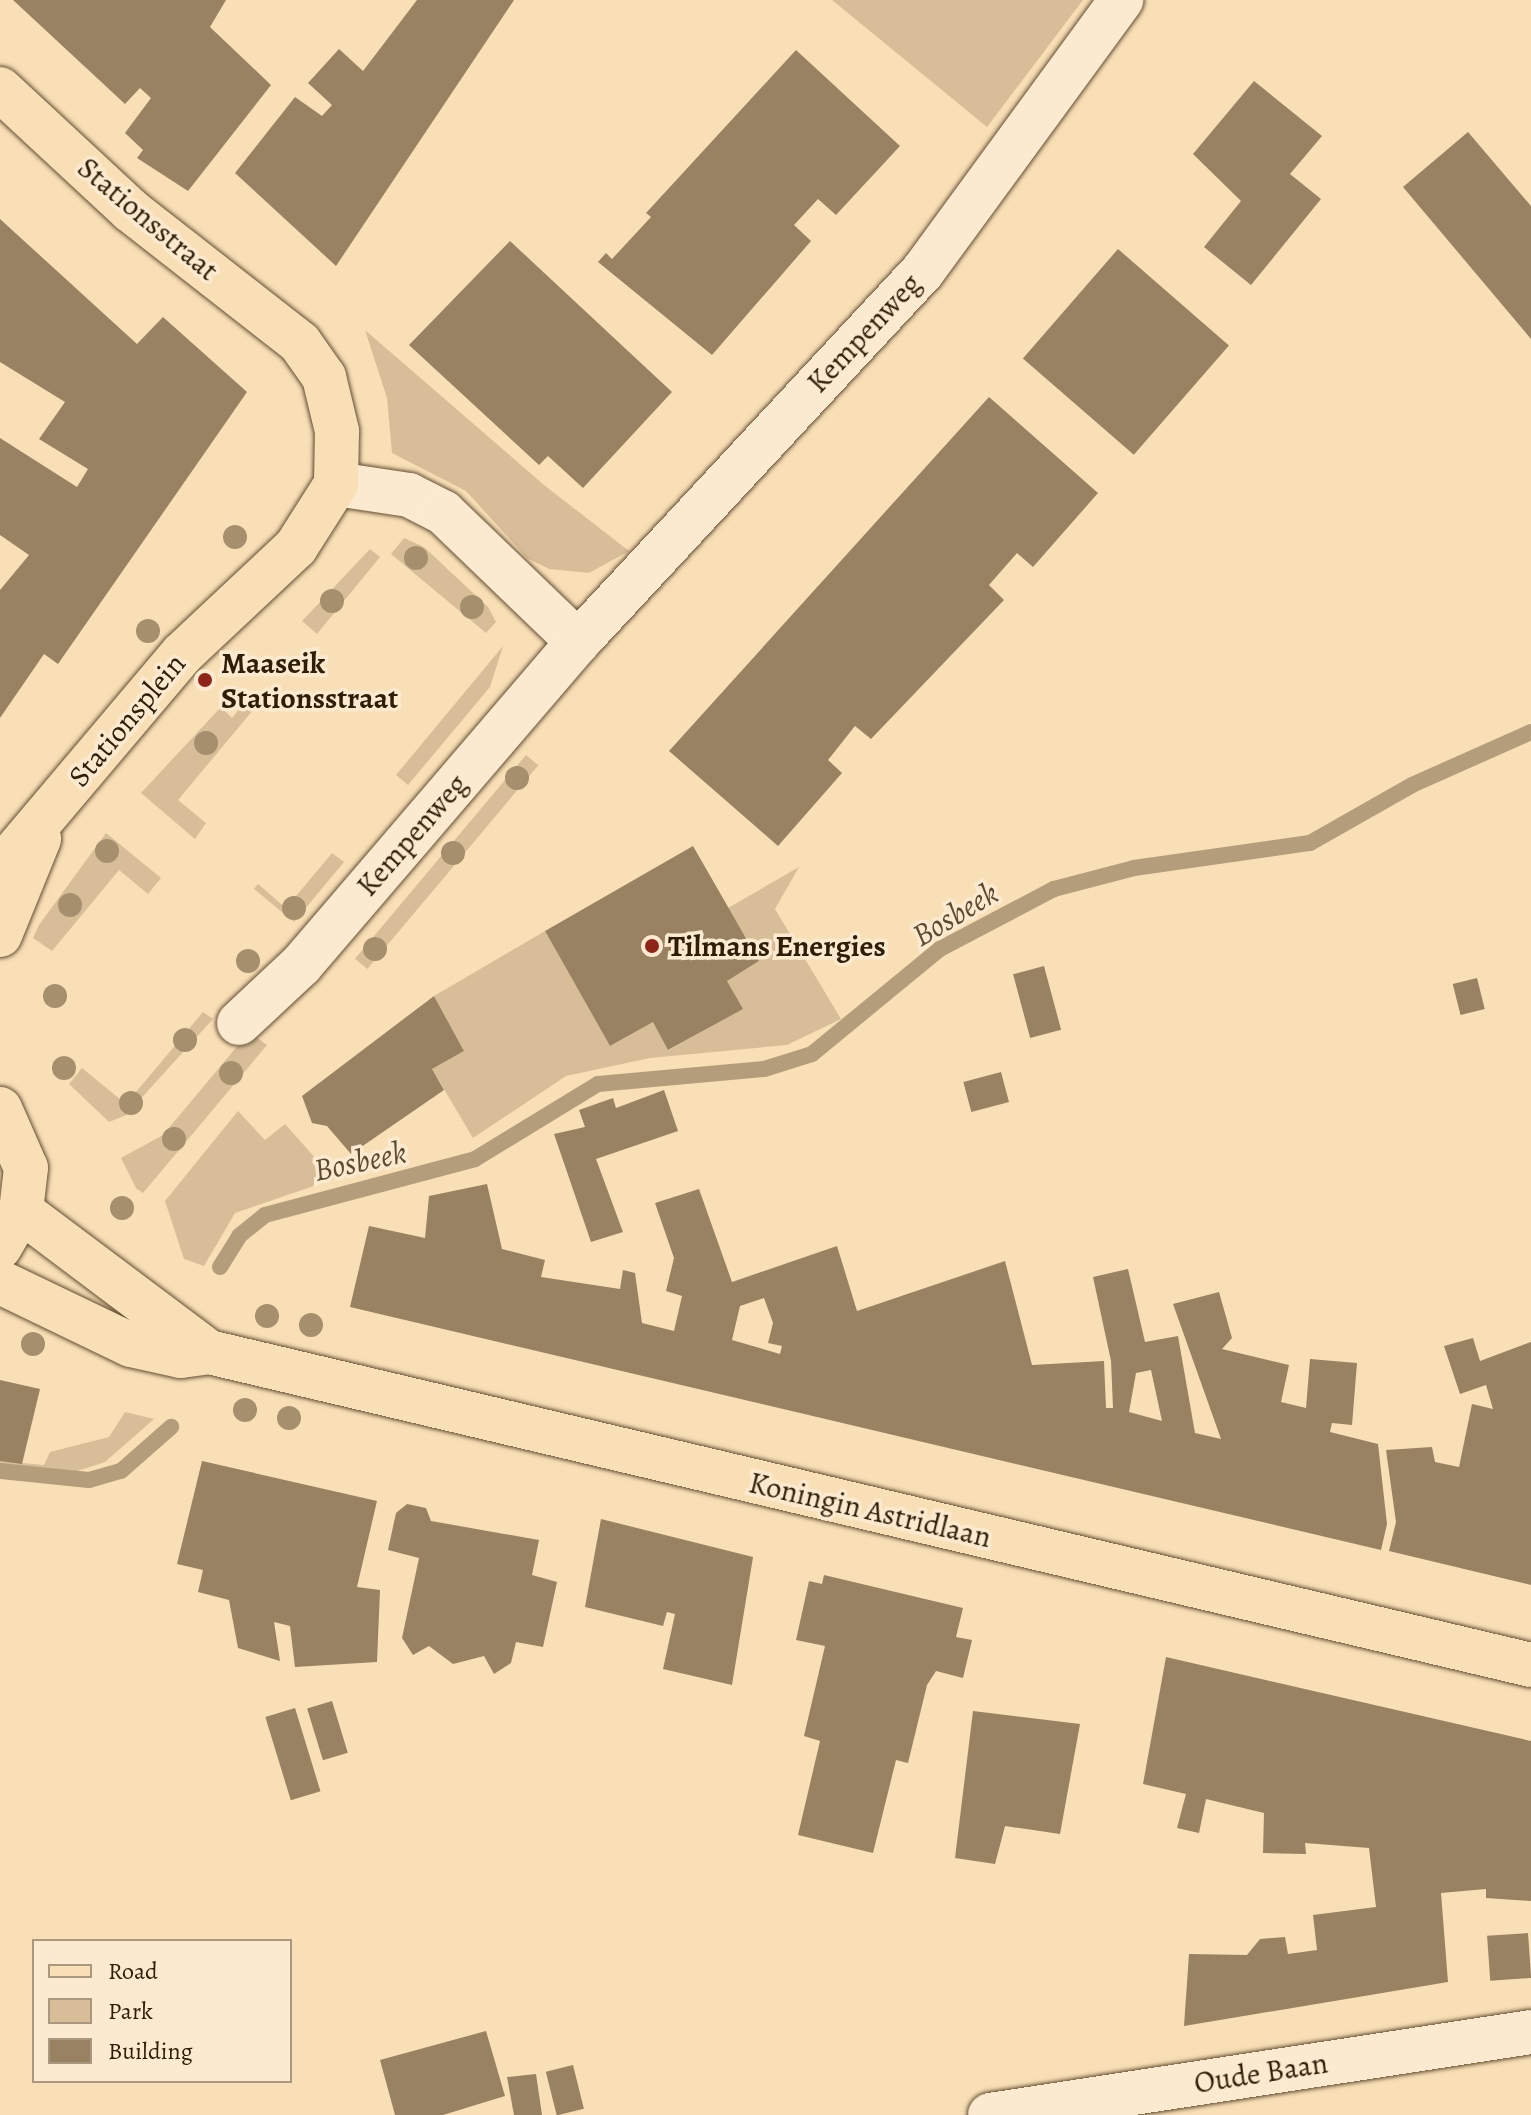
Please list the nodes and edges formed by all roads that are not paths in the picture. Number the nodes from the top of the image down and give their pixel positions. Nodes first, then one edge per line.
1 (1121, 0) edge
2 (0, 89) edge
3 (336, 484) junction
4 (578, 642) junction
5 (45, 822) junction
6 (0, 869) edge
7 (0, 935) edge
8 (239, 1023) dead end
9 (0, 1109) edge
10 (11, 1229) edge
11 (0, 1282) edge
12 (209, 1352) junction
13 (1531, 1665) edge
14 (1531, 2032) edge
15 (990, 2115) edge

1 - 4 street, Kempenweg
2 - 3 main road, Stationsstraat
3 - 4 street
3 - 5 main road, Stationsplein
4 - 8 street, Kempenweg
5 - 6 main road, Stationsplein
5 - 7 main road, Stationsplein
9 - 10 main road, Koningin Astridlaan
10 - 12 main road, Koningin Astridlaan
11 - 12 main road, Koningin Astridlaan
12 - 13 main road, Koningin Astridlaan
14 - 15 street, Oude Baan

